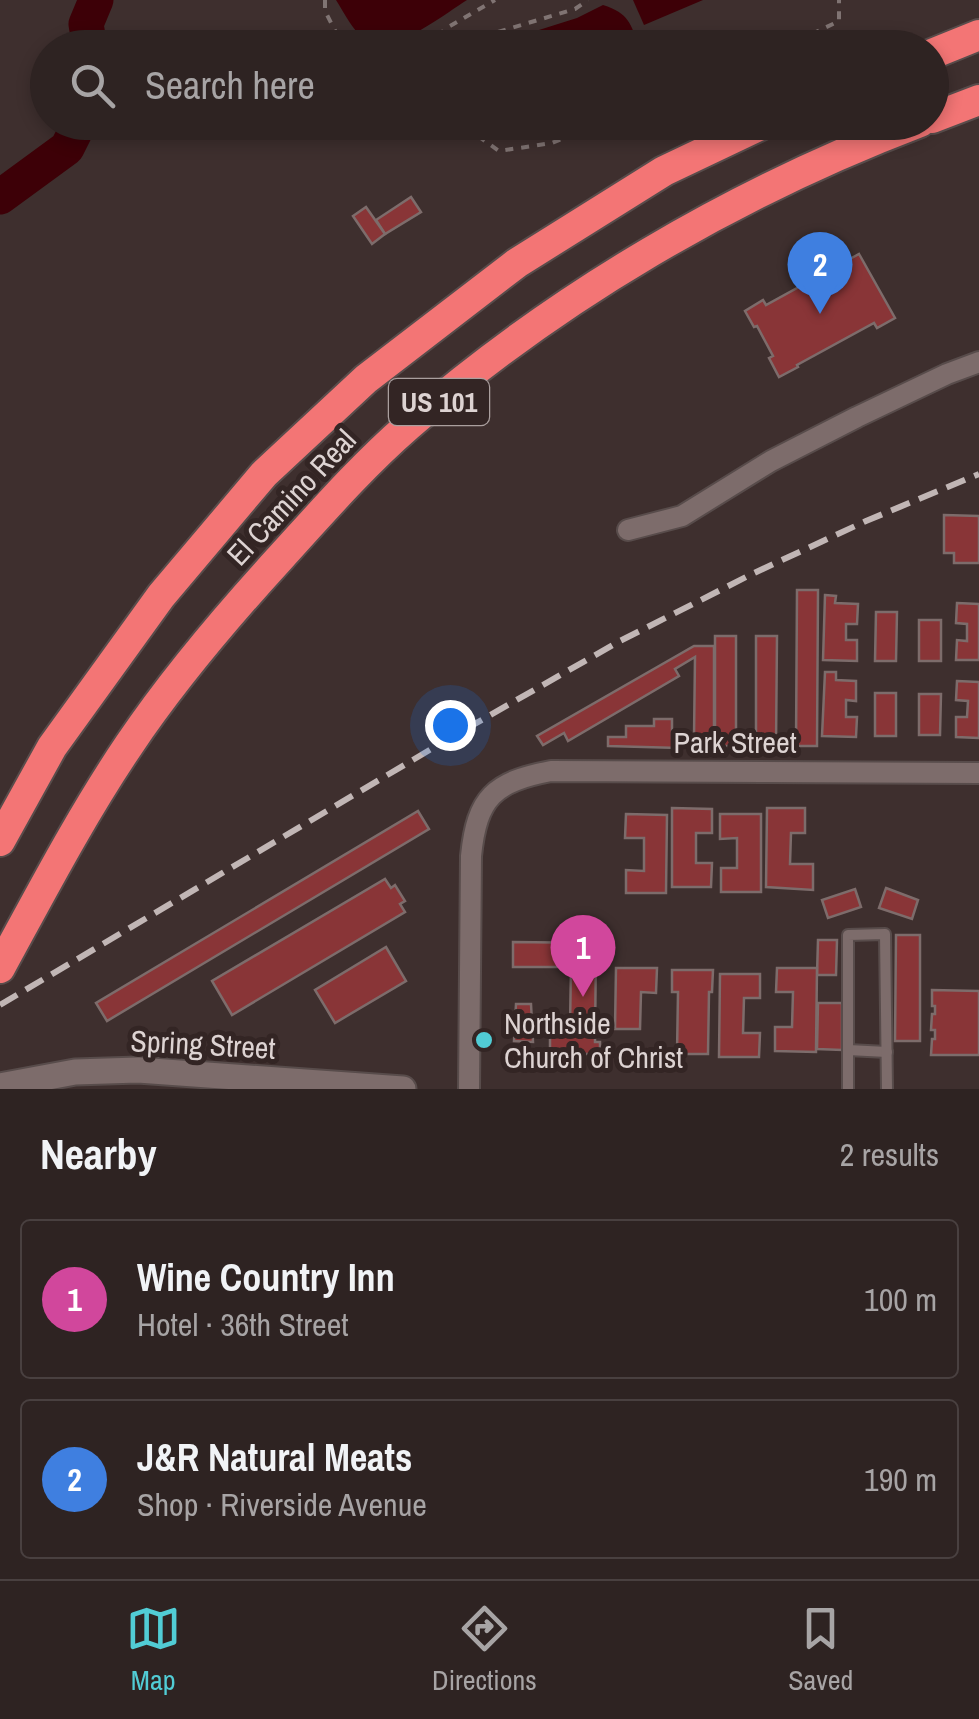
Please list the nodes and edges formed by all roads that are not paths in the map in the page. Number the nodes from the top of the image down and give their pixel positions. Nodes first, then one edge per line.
1 (979, 35) edge
2 (949, 47) edge
3 (979, 100) edge
4 (949, 111) edge
5 (729, 140) edge
6 (878, 140) edge
7 (979, 362) edge
8 (628, 530) dead end
9 (979, 773) edge
10 (0, 842) edge
11 (0, 968) edge
12 (848, 1050) junction
13 (887, 1052) junction
14 (0, 1086) edge
15 (402, 1089) edge
16 (470, 1089) edge
17 (848, 1089) edge
18 (887, 1089) edge

1 - 2 highway
3 - 4 highway
5 - 10 highway, El Camino Real / US 101
6 - 11 highway, El Camino Real / US 101
7 - 8 street
9 - 16 street, Park Street
12 - 13 lane
12 - 13 lane
12 - 17 lane
13 - 18 lane
14 - 15 main road, Spring Street

